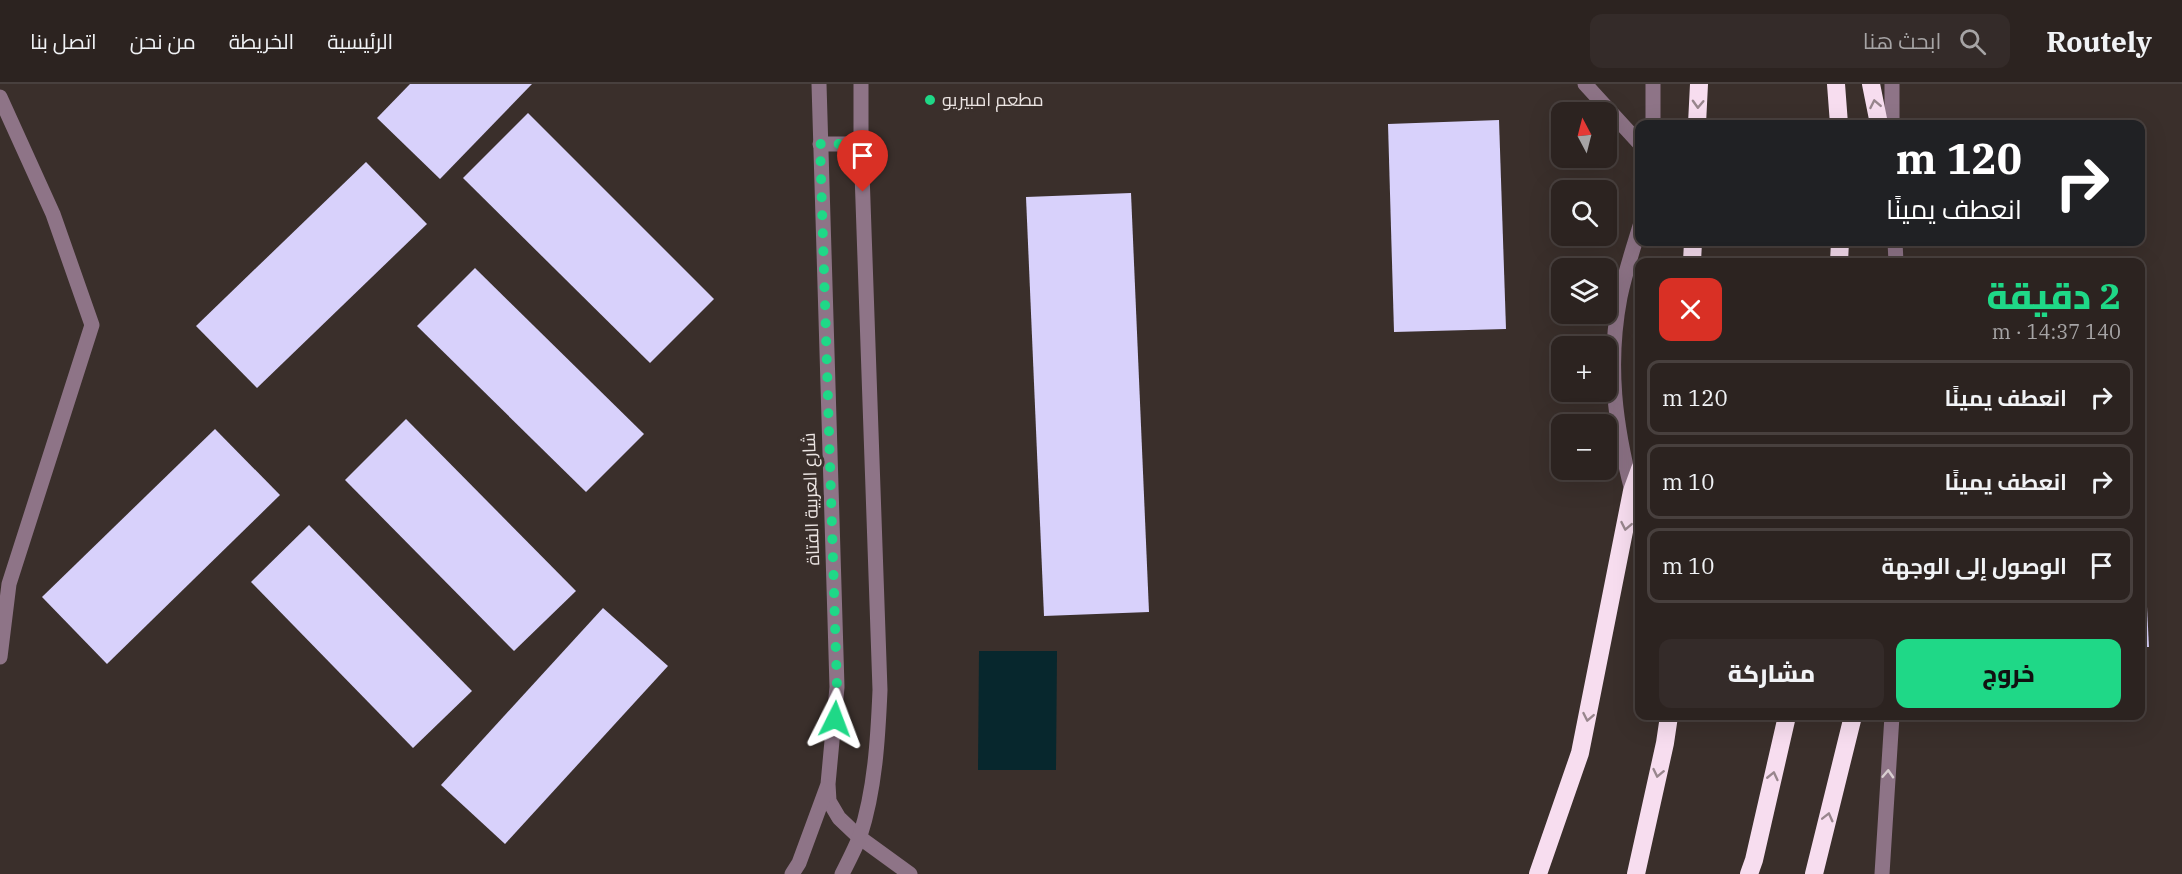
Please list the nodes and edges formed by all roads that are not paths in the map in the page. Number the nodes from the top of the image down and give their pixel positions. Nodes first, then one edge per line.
1 (819, 84) edge
2 (861, 84) edge
3 (1585, 84) edge
4 (1653, 84) edge
5 (1699, 84) edge
6 (1836, 84) edge
7 (1871, 84) edge
8 (1892, 84) edge
9 (0, 98) edge
10 (1653, 120) edge
11 (1698, 120) edge
12 (1839, 120) edge
13 (1878, 120) edge
14 (1892, 120) edge
15 (1635, 139) edge
16 (820, 144) junction
17 (861, 144) junction
18 (1635, 244) edge
19 (1635, 483) edge
20 (1632, 491) junction
21 (0, 657) edge
22 (1668, 720) edge
23 (1786, 720) edge
24 (1852, 720) edge
25 (1892, 720) edge
26 (828, 784) junction
27 (859, 837) junction
28 (792, 874) edge
29 (842, 874) edge
30 (910, 874) edge
31 (1538, 874) edge
32 (1636, 874) edge
33 (1749, 874) edge
34 (1814, 874) edge
35 (1882, 874) edge

1 - 16 street, شارع العربية الفتاة
2 - 17 street
3 - 15 street
4 - 10 street
5 -> 11 highway
6 - 12 highway
13 -> 7 highway
8 - 14 street
9 - 21 street
16 - 17 street
16 - 26 street, شارع العربية الفتاة
17 - 27 street
18 - 20 street
19 - 20 highway
20 -> 31 highway
22 -> 32 highway
33 -> 23 highway
34 -> 24 highway
35 -> 25 street
26 - 27 street, شارع العربية الفتاة
26 - 28 street
27 - 29 street
27 - 30 street, شارع العربية الفتاة

